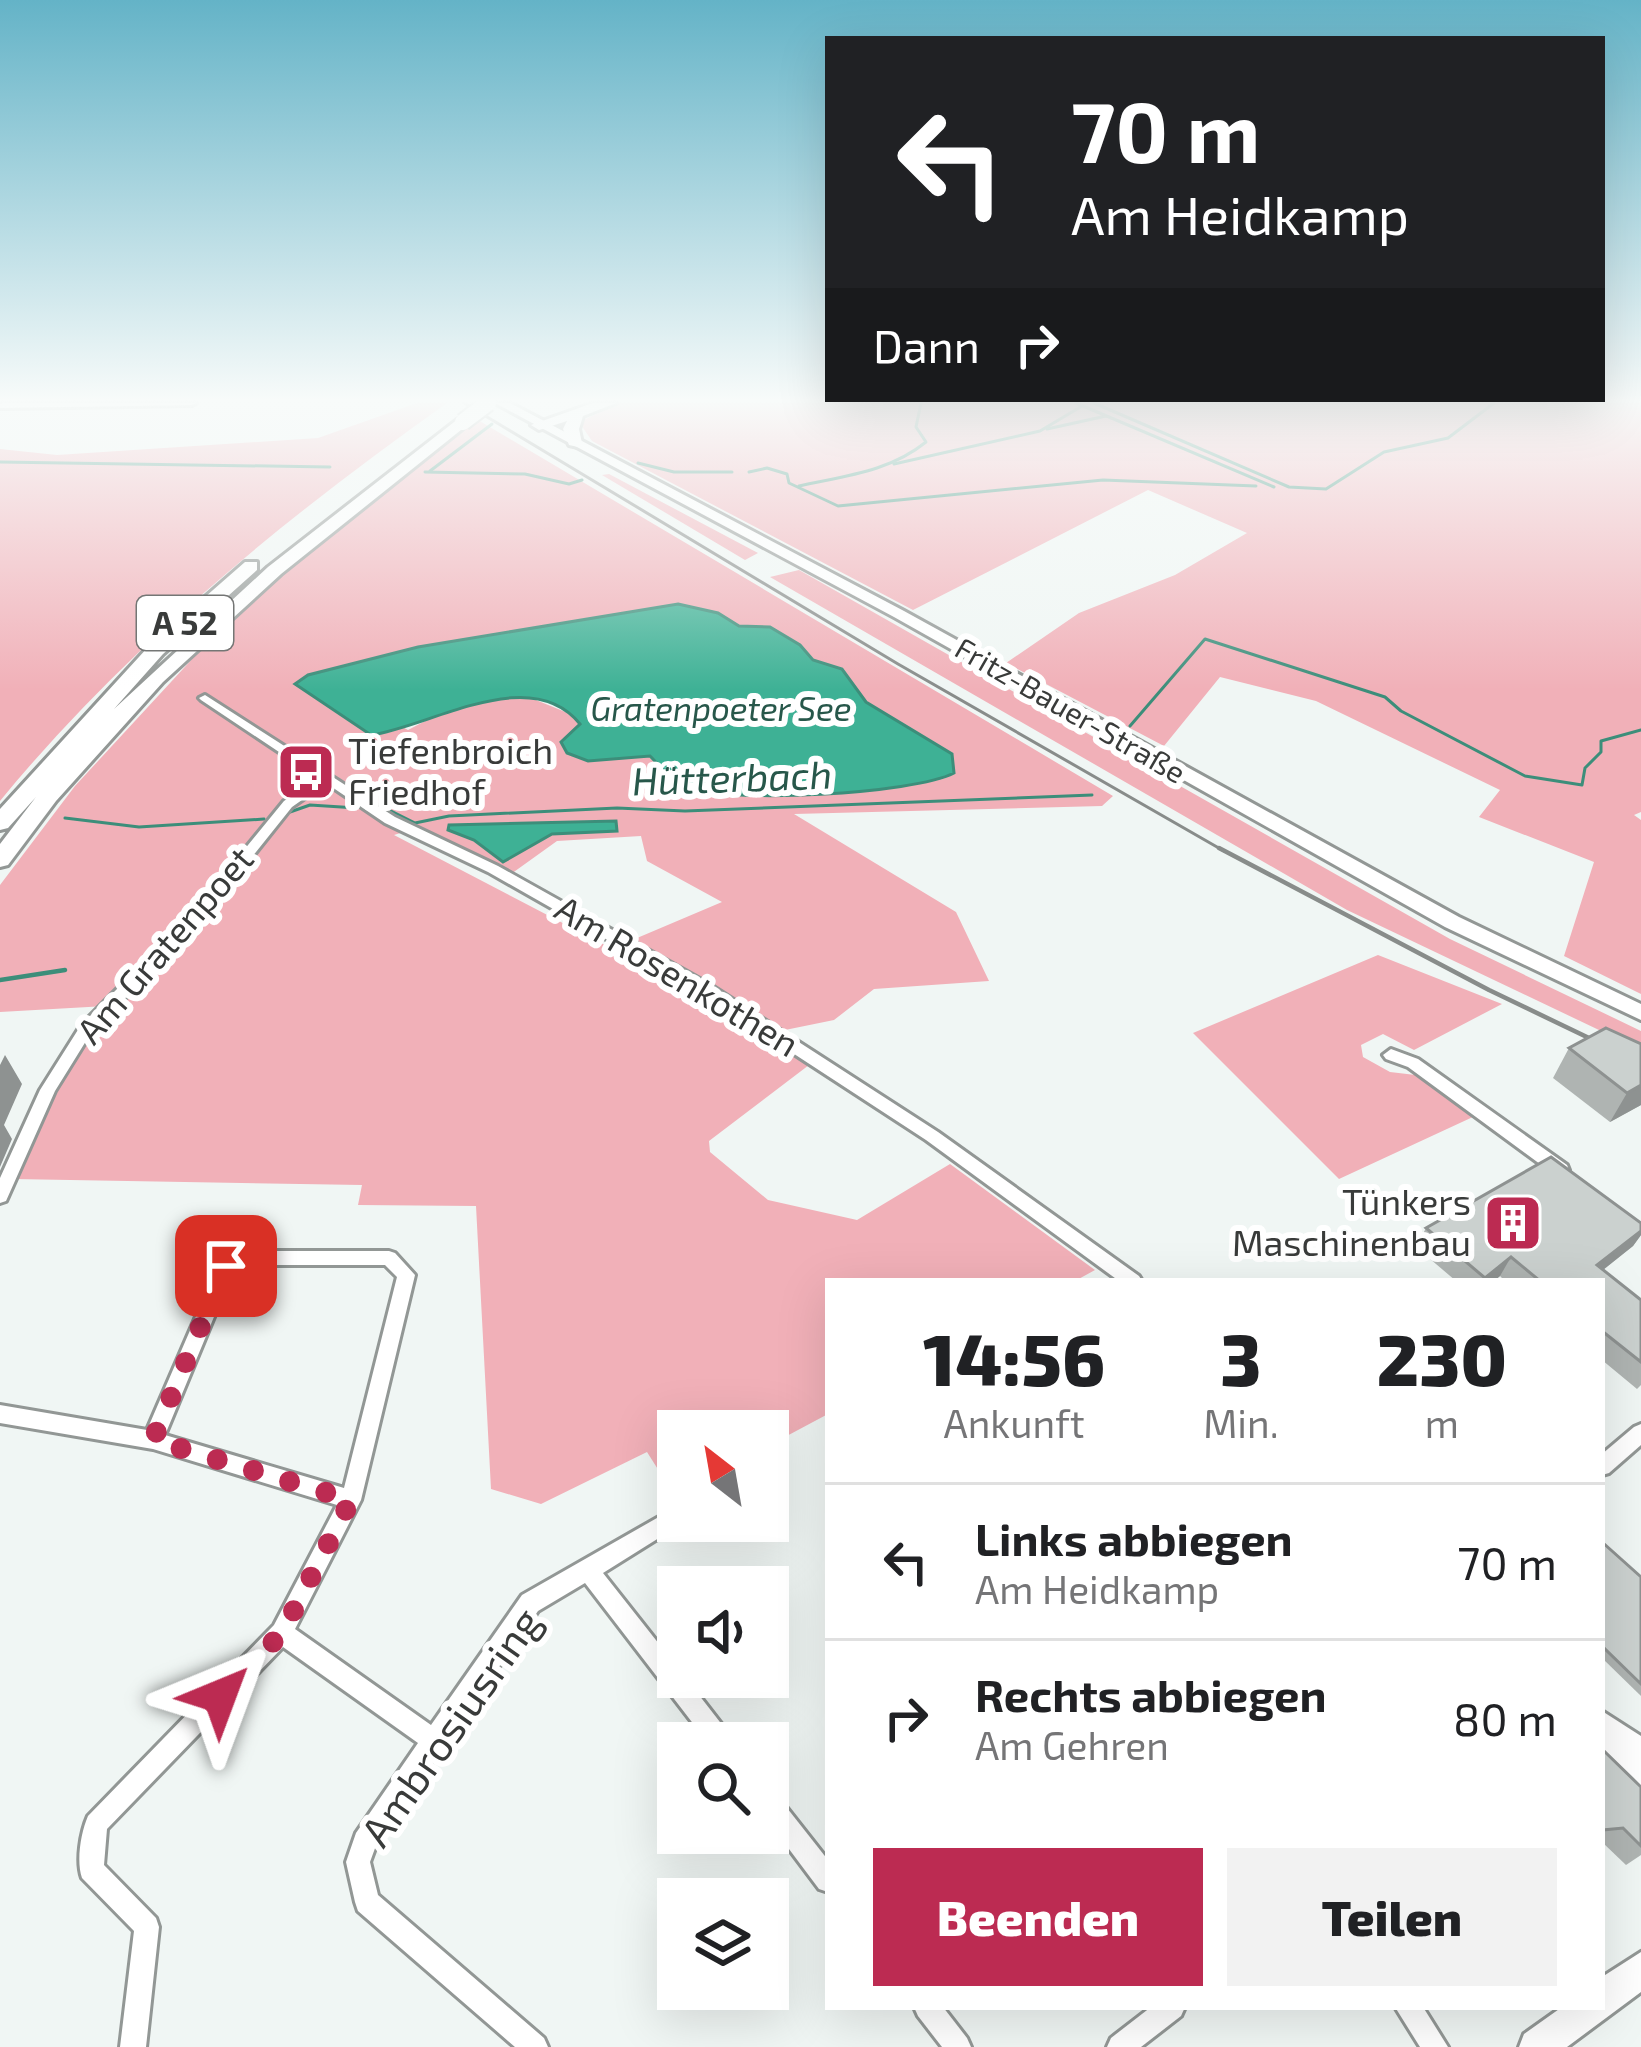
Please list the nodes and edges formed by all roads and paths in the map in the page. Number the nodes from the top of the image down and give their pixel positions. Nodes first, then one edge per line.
1 (345, 499) edge
2 (357, 499) edge
3 (679, 499) edge
4 (205, 698) dead end
5 (324, 779) junction
6 (0, 823) edge
7 (0, 860) edge
8 (1641, 1012) edge
9 (1391, 1055) dead end
10 (1573, 1179) edge
11 (0, 1196) edge
12 (1129, 1278) edge
13 (0, 1414) edge
14 (1641, 1432) edge
15 (153, 1440) junction
16 (1605, 1463) edge
17 (351, 1500) junction
18 (657, 1529) edge
19 (588, 1570) junction
20 (282, 1633) junction
21 (706, 1722) edge
22 (1605, 1724) edge
23 (1605, 1739) edge
24 (433, 1740) junction
25 (1641, 1750) edge
26 (1641, 1776) edge
27 (789, 1829) edge
28 (825, 1876) edge
29 (1641, 1970) edge
30 (1605, 1998) edge
31 (929, 2010) edge
32 (1168, 2010) edge
33 (1410, 2010) edge
34 (1588, 2010) edge
35 (134, 2047) edge
36 (535, 2047) edge
37 (958, 2047) edge
38 (1120, 2047) edge
39 (1435, 2047) edge
40 (1537, 2047) edge

1 - 6 highway, A 52
2 - 7 highway, A 52
3 - 8 main road, Fritz-Bauer-Straße
4 - 5 street, Am Rosenkothen
5 - 11 street, Am Gratenpoet
5 - 12 street, Am Rosenkothen
9 - 10 street
13 - 15 street
14 - 16 street
15 - 17 street
15 - 17 street
17 - 20 street
18 - 19 street, Ambrosiusring
19 - 21 street
19 - 24 street, Ambrosiusring
20 - 24 street
20 - 35 street
22 - 25 street
23 - 26 street
24 - 36 street, Ambrosiusring
27 - 28 street
29 - 30 main road
31 - 37 street
32 - 38 street
33 - 39 street
34 - 40 main road

